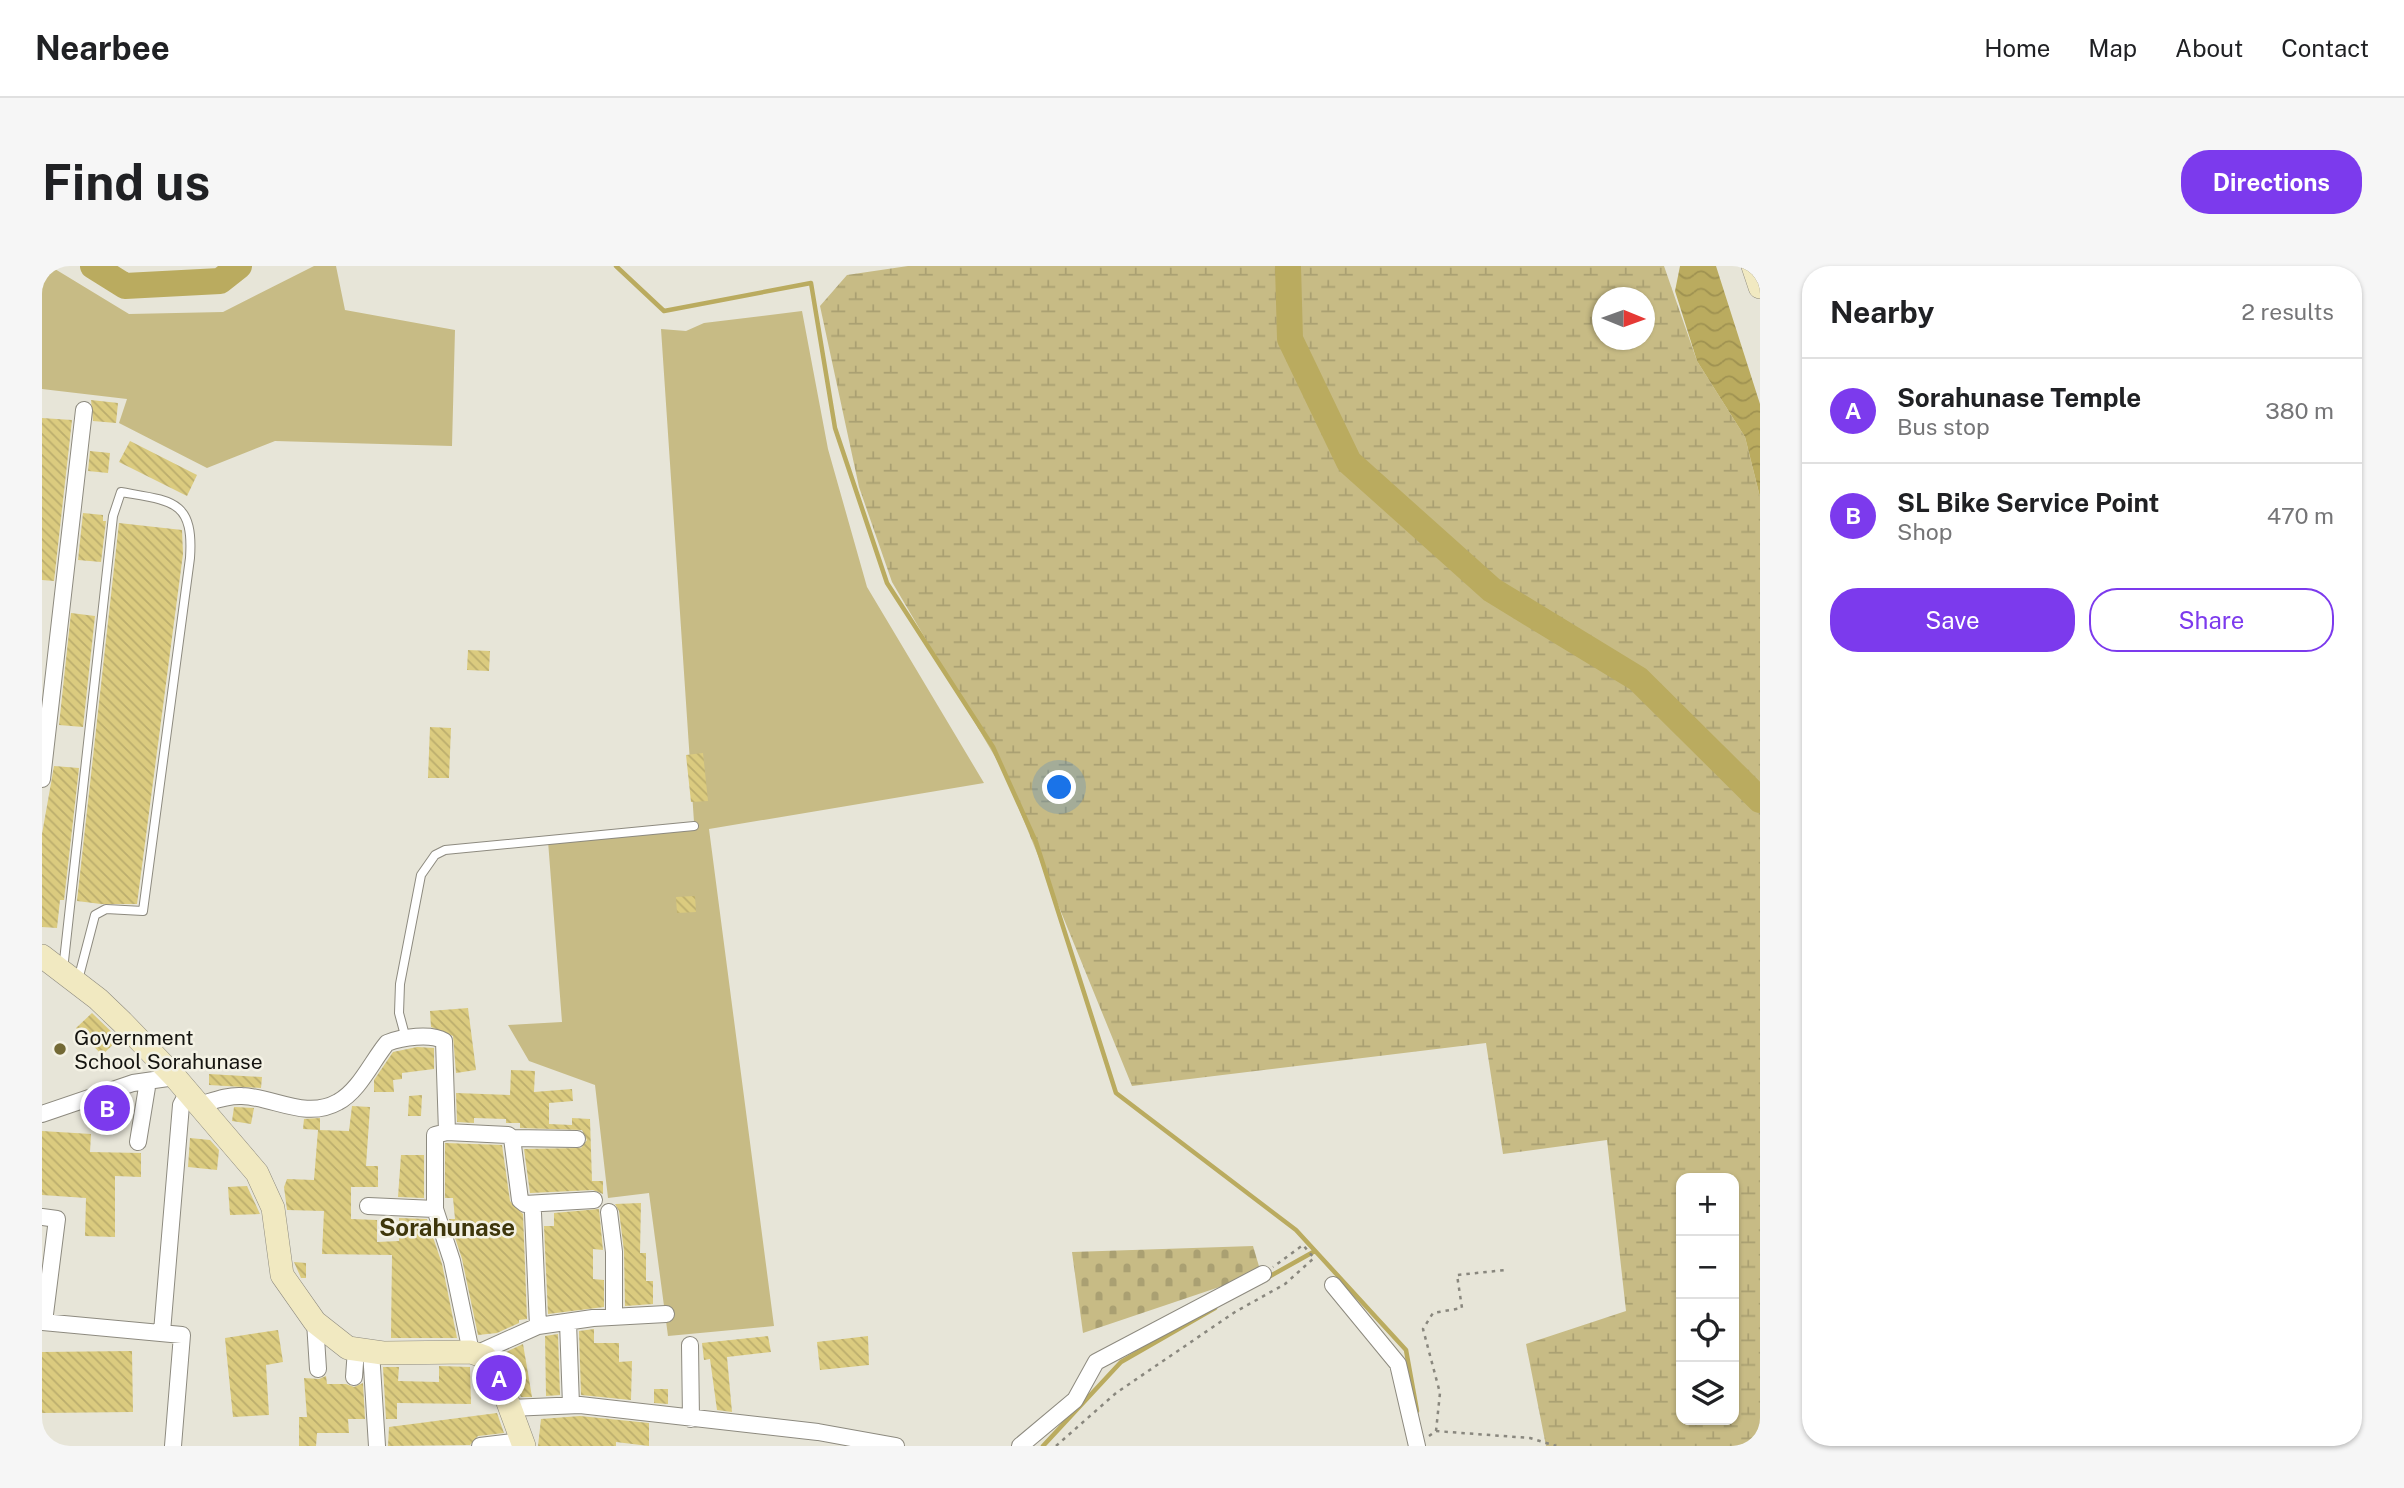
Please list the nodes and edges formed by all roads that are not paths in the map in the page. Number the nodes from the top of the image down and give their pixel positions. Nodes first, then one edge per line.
1 (1754, 266) edge
2 (1760, 287) edge
3 (84, 410) dead end
4 (42, 779) edge
5 (694, 826) dead end
6 (42, 956) edge
7 (70, 977) junction
8 (406, 1039) junction
9 (148, 1080) junction
10 (187, 1091) junction
11 (42, 1114) edge
12 (447, 1132) junction
13 (512, 1138) junction
14 (577, 1139) dead end
15 (138, 1142) dead end
16 (594, 1200) dead end
17 (368, 1206) dead end
18 (435, 1209) junction
19 (609, 1212) dead end
20 (533, 1213) dead end
21 (42, 1217) edge
22 (1263, 1275) road end
23 (1333, 1285) dead end
24 (666, 1314) dead end
25 (614, 1317) junction
26 (43, 1322) edge
27 (315, 1322) junction
28 (568, 1322) junction
29 (538, 1326) junction
30 (162, 1332) junction
31 (690, 1345) dead end
32 (364, 1350) junction
33 (474, 1353) junction
34 (318, 1369) dead end
35 (354, 1377) dead end
36 (570, 1405) junction
37 (510, 1408) junction
38 (691, 1419) junction
39 (820, 1439) edge
40 (523, 1444) edge
41 (1417, 1444) edge
42 (173, 1446) edge
43 (377, 1446) edge
44 (480, 1446) edge
45 (896, 1446) edge
46 (1020, 1446) edge

1 - 2 street
3 - 4 street
5 - 8 lane
6 - 7 street
7 - 7 lane
7 - 10 street
8 - 10 street
8 - 12 street
9 - 10 street
9 - 11 street
9 - 15 street
10 - 27 street
10 - 30 street
12 - 13 street
12 - 18 street
13 - 14 street
13 - 16 street
17 - 18 street
18 - 33 street
19 - 25 street
20 - 29 street
21 - 26 street
22 - 46 street
23 - 41 street
24 - 25 street
25 - 28 street
26 - 30 street
27 - 32 street
27 - 34 street
28 - 29 street
28 - 36 street
29 - 33 street
30 - 42 street
31 - 38 street
32 - 33 street
32 - 35 street
32 - 43 street
33 - 37 street
36 - 37 street
36 - 38 street
37 - 40 street
38 - 39 street
39 - 45 street
40 - 44 street

